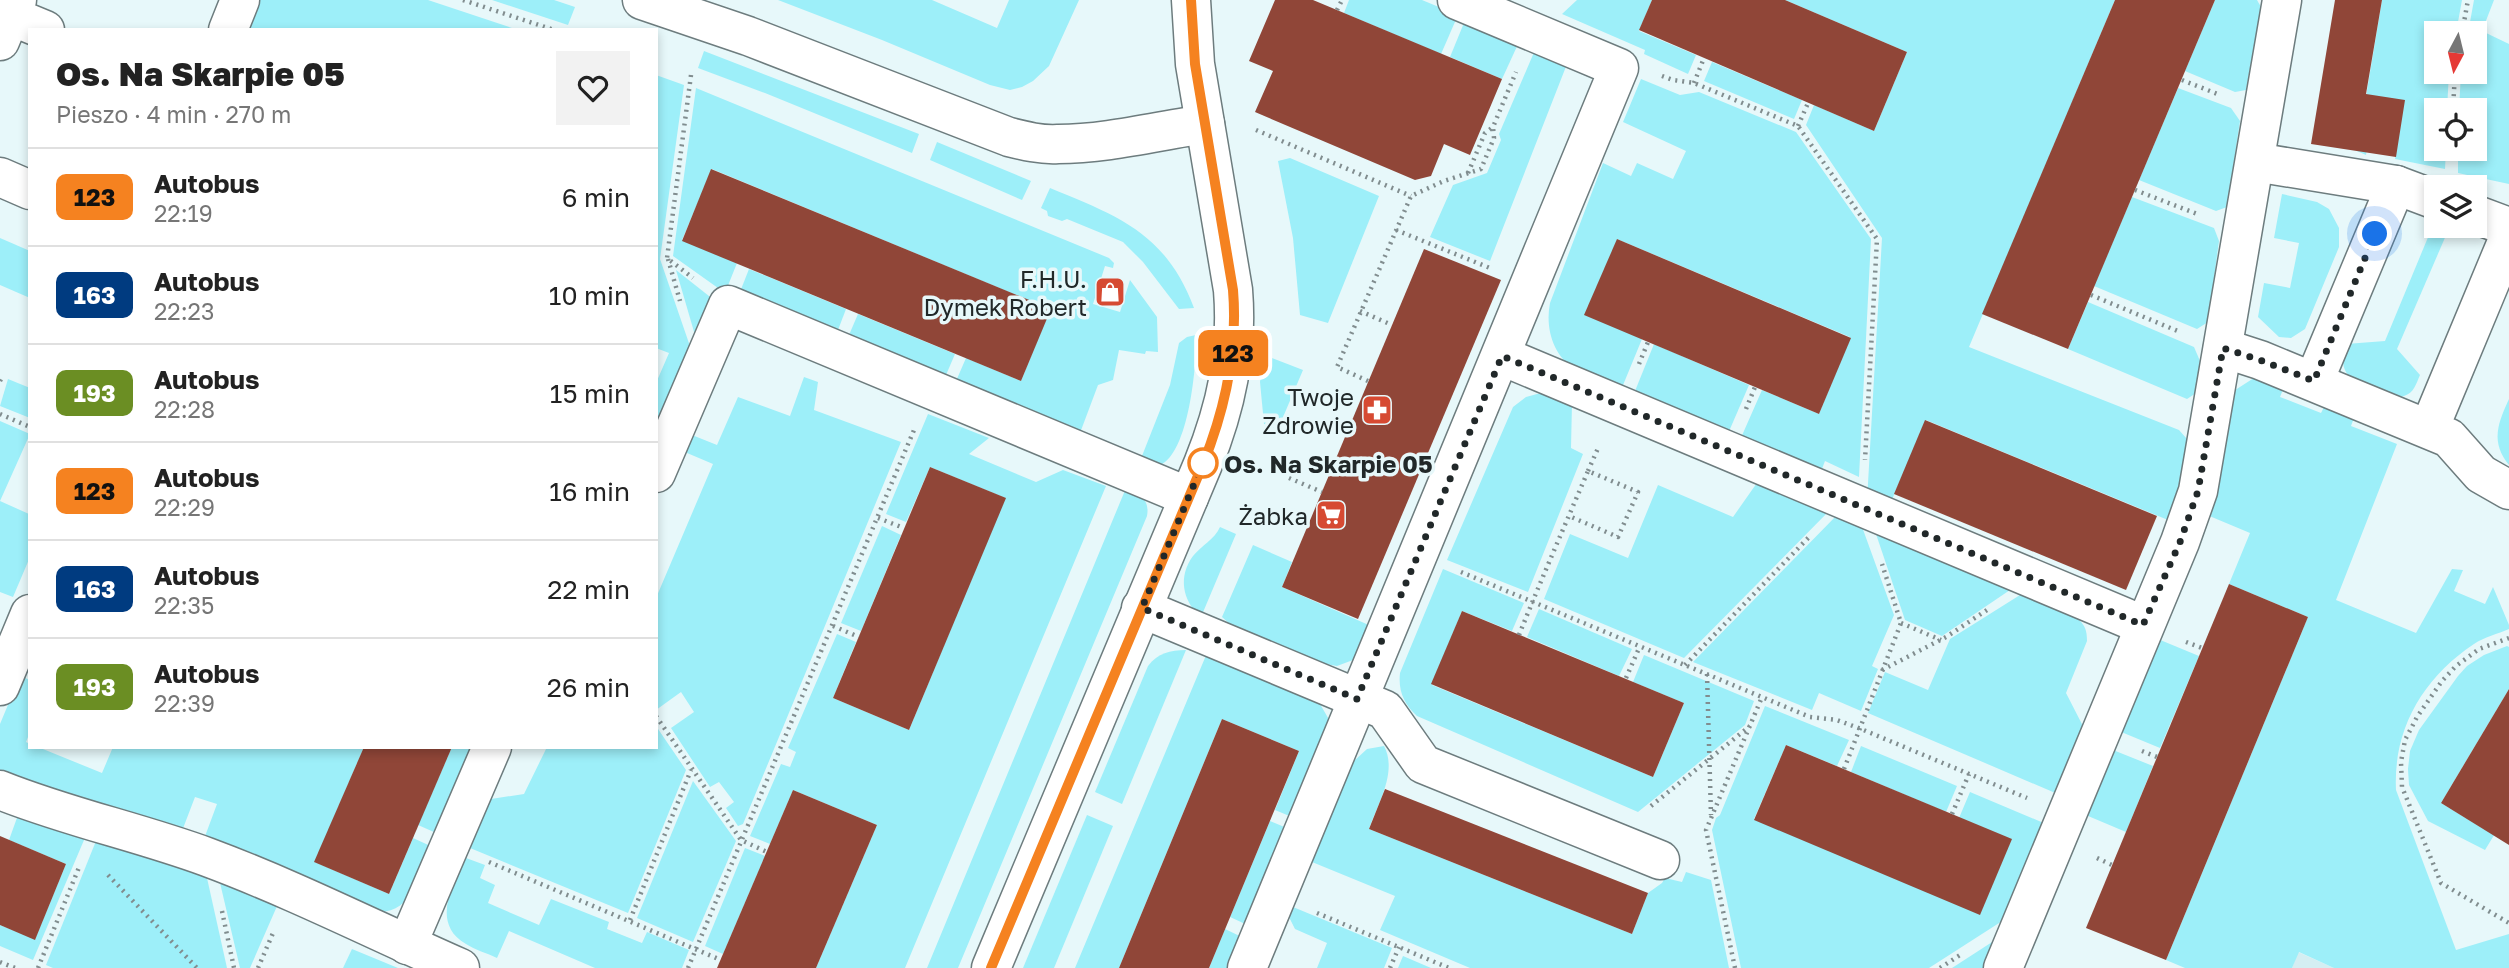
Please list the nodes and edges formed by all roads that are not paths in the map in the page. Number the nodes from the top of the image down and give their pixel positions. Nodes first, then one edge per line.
1 (240, 0) edge
2 (1191, 0) edge
3 (1457, 0) edge
4 (2282, 0) edge
5 (687, 7) edge
6 (643, 11) edge
7 (230, 28) edge
8 (1205, 124) junction
9 (2255, 162) junction
10 (0, 177) edge
11 (2396, 185) junction
12 (28, 189) edge
13 (2424, 196) edge
14 (2487, 219) edge
15 (2509, 227) edge
16 (2509, 237) edge
17 (2206, 342) junction
18 (1502, 356) junction
19 (2314, 381) junction
20 (2429, 429) junction
21 (658, 468) edge
22 (2509, 490) edge
23 (1189, 498) junction
24 (1142, 608) junction
25 (28, 619) edge
26 (2143, 625) junction
27 (0, 686) edge
28 (1357, 699) junction
29 (491, 749) edge
30 (0, 790) edge
31 (1660, 860) dead end
32 (407, 945) junction
33 (460, 968) edge
34 (991, 968) edge
35 (1247, 968) edge
36 (2003, 968) edge

1 - 7 street
2 - 8 street
3 - 18 street
4 - 9 street
5 - 6 street
5 - 8 street
8 - 23 street
9 - 11 street
9 - 17 street
10 - 12 street
11 - 13 street
11 - 19 street
14 - 15 street
16 - 20 street
17 - 19 street
17 - 26 street
18 - 26 street
18 - 28 street
19 - 20 street
20 - 22 street
21 - 23 street
23 - 24 street
24 - 28 street
24 - 34 street
25 - 27 street
26 - 36 street
28 - 31 street
28 - 35 street
29 - 32 street
30 - 32 street
32 - 33 street

